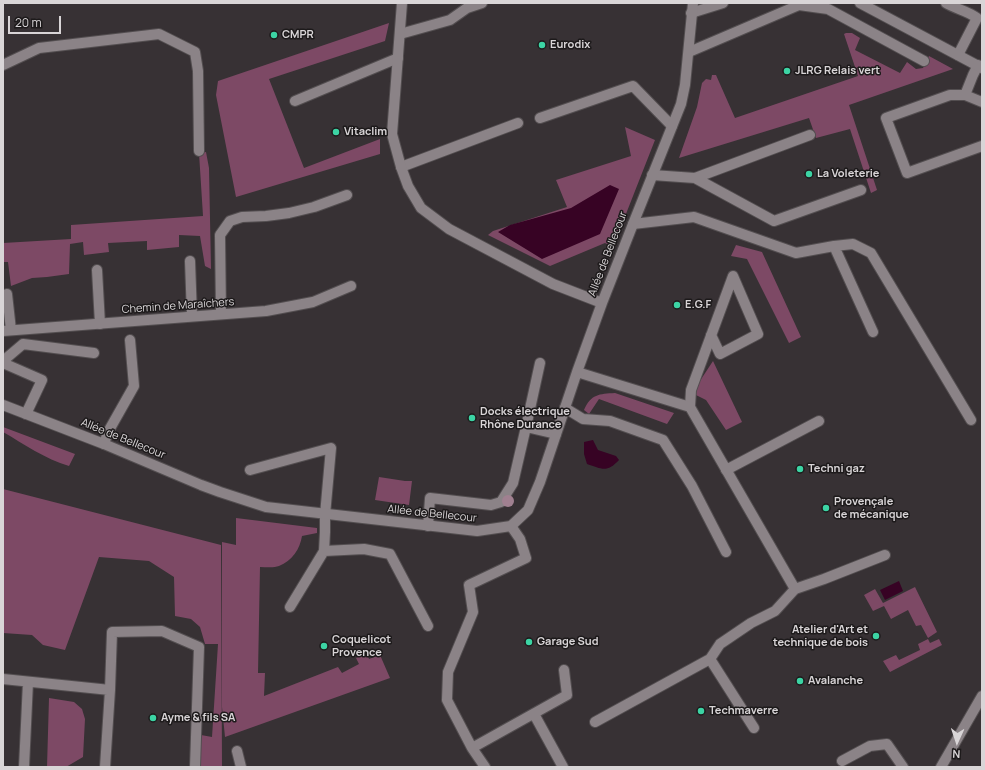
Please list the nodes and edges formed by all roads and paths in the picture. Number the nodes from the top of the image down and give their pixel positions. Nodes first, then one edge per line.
1 (402, 3) edge
2 (482, 3) edge
3 (723, 3) edge
4 (860, 3) edge
5 (946, 3) edge
6 (692, 8) edge
7 (400, 34) junction
8 (688, 52) junction
9 (958, 55) junction
10 (398, 58) junction
11 (924, 61) dead end
12 (3, 65) edge
13 (980, 66) edge
14 (964, 94) junction
15 (295, 101) dead end
16 (982, 102) edge
17 (540, 118) dead end
18 (518, 123) dead end
19 (672, 126) junction
20 (810, 135) dead end
21 (982, 146) edge
22 (199, 151) dead end
23 (401, 167) junction
24 (652, 175) junction
25 (695, 178) junction
26 (861, 190) dead end
27 (347, 195) dead end
28 (633, 224) junction
29 (834, 246) junction
30 (190, 261) dead end
31 (97, 270) dead end
32 (351, 286) dead end
33 (7, 294) dead end
34 (602, 303) junction
35 (221, 314) junction
36 (192, 316) junction
37 (100, 324) junction
38 (7, 331) edge
39 (872, 332) dead end
40 (711, 335) junction
41 (130, 340) dead end
42 (94, 353) dead end
43 (3, 362) edge
44 (540, 364) dead end
45 (577, 372) junction
46 (3, 405) edge
47 (690, 407) junction
48 (564, 408) junction
49 (26, 414) junction
50 (971, 420) dead end
51 (819, 422) dead end
52 (526, 427) junction
53 (556, 434) junction
54 (104, 444) junction
55 (250, 470) dead end
56 (726, 470) junction
57 (325, 515) junction
58 (428, 526) junction
59 (511, 526) junction
60 (324, 551) junction
61 (726, 552) dead end
62 (884, 554) dead end
63 (794, 589) junction
64 (290, 607) dead end
65 (428, 626) dead end
66 (710, 659) junction
67 (564, 670) dead end
68 (3, 679) edge
69 (28, 682) junction
70 (110, 690) junction
71 (982, 696) edge
72 (534, 714) junction
73 (595, 722) dead end
74 (754, 728) dead end
75 (472, 748) junction
76 (237, 751) dead end
77 (842, 761) dead end
78 (24, 767) edge
79 (105, 767) edge
80 (195, 767) edge
81 (241, 767) edge
82 (485, 767) edge
83 (563, 767) edge
84 (903, 767) edge
85 (942, 767) edge

1 - 7 street
2 - 7 street
3 - 6 street
4 - 9 street
5 - 9 street
6 - 8 street, Allée de Bellecour
7 - 10 street
8 - 11 street
8 - 19 street, Allée de Bellecour
9 - 13 street
10 - 15 street
10 - 23 street
12 - 22 street
13 - 14 street
14 - 16 street
14 - 21 street
17 - 19 street
18 - 23 street
19 - 24 street, Allée de Bellecour
20 - 25 street
23 - 34 street
24 - 25 street
24 - 28 street, Allée de Bellecour
25 - 26 street
27 - 35 street
28 - 29 street
28 - 34 street, Allée de Bellecour
29 - 39 street
29 - 50 street
30 - 36 street
31 - 37 street
32 - 35 street, Chemin de Maraîchers
33 - 38 street
34 - 45 street, Allée de Bellecour
35 - 36 street, Chemin de Maraîchers
36 - 37 street, Chemin de Maraîchers
37 - 38 street, Chemin de Maraîchers
40 - 40 street
40 - 47 street
41 - 54 street
42 - 43 street
43 - 49 street
44 - 52 street
45 - 47 street
45 - 48 street, Allée de Bellecour
46 - 49 street, Allée de Bellecour
47 - 56 street
48 - 53 street, Allée de Bellecour
48 - 61 street
49 - 54 street, Allée de Bellecour
51 - 56 street
52 - 53 street
52 - 58 street
53 - 59 street, Allée de Bellecour
54 - 57 street, Allée de Bellecour
55 - 57 street
56 - 63 street
57 - 58 street, Allée de Bellecour
57 - 60 street
58 - 59 street, Allée de Bellecour
59 - 75 street
60 - 64 street
60 - 65 street
62 - 63 street
63 - 66 street
66 - 73 street
66 - 74 street
67 - 72 street
68 - 69 street
69 - 70 street
69 - 78 street
70 - 79 street
70 - 80 street
71 - 85 street
72 - 75 street
72 - 83 street
75 - 82 street
76 - 81 street
77 - 84 street

